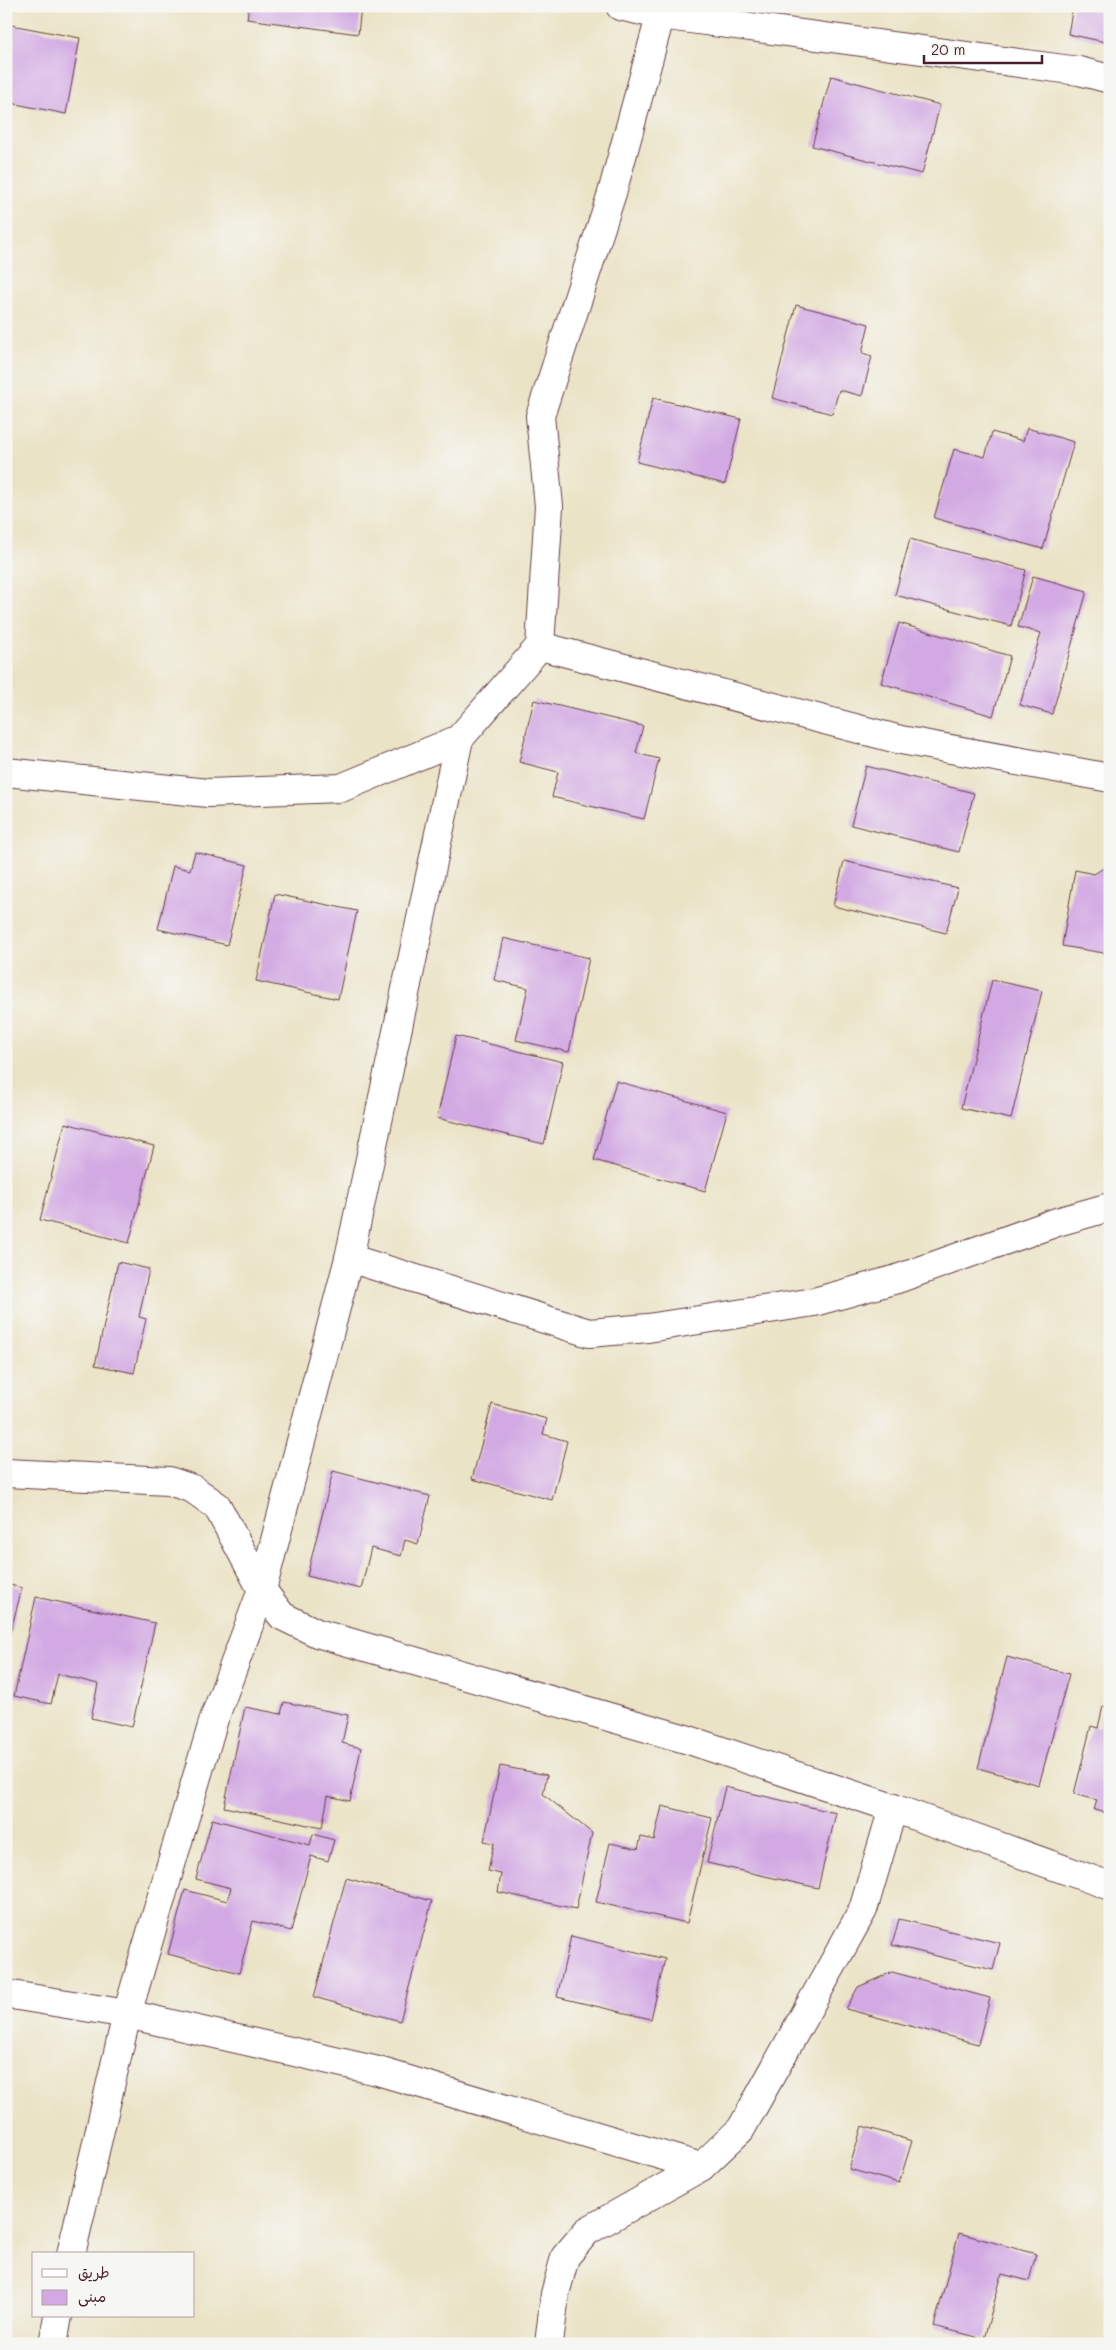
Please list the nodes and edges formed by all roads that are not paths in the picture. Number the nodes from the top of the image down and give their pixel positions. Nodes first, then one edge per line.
1 (620, 6) edge
2 (661, 11) edge
3 (1110, 79) edge
4 (540, 646) junction
5 (459, 739) junction
6 (6, 772) edge
7 (1110, 778) edge
8 (1110, 1207) edge
9 (349, 1258) junction
10 (6, 1473) edge
11 (262, 1590) junction
12 (893, 1808) junction
13 (1110, 1886) edge
14 (6, 1994) edge
15 (127, 2014) junction
16 (701, 2167) junction
17 (71, 2252) edge
18 (58, 2318) edge
19 (53, 2344) edge
20 (549, 2344) edge

1 - 2 street
2 - 3 street
2 - 4 street
4 - 5 street
4 - 7 street
5 - 6 street
5 - 9 street
8 - 9 street
9 - 11 street
10 - 11 street
11 - 12 street
11 - 15 street
12 - 13 street
12 - 16 street
14 - 15 street
15 - 16 street
15 - 17 street
16 - 20 street
18 - 19 street

